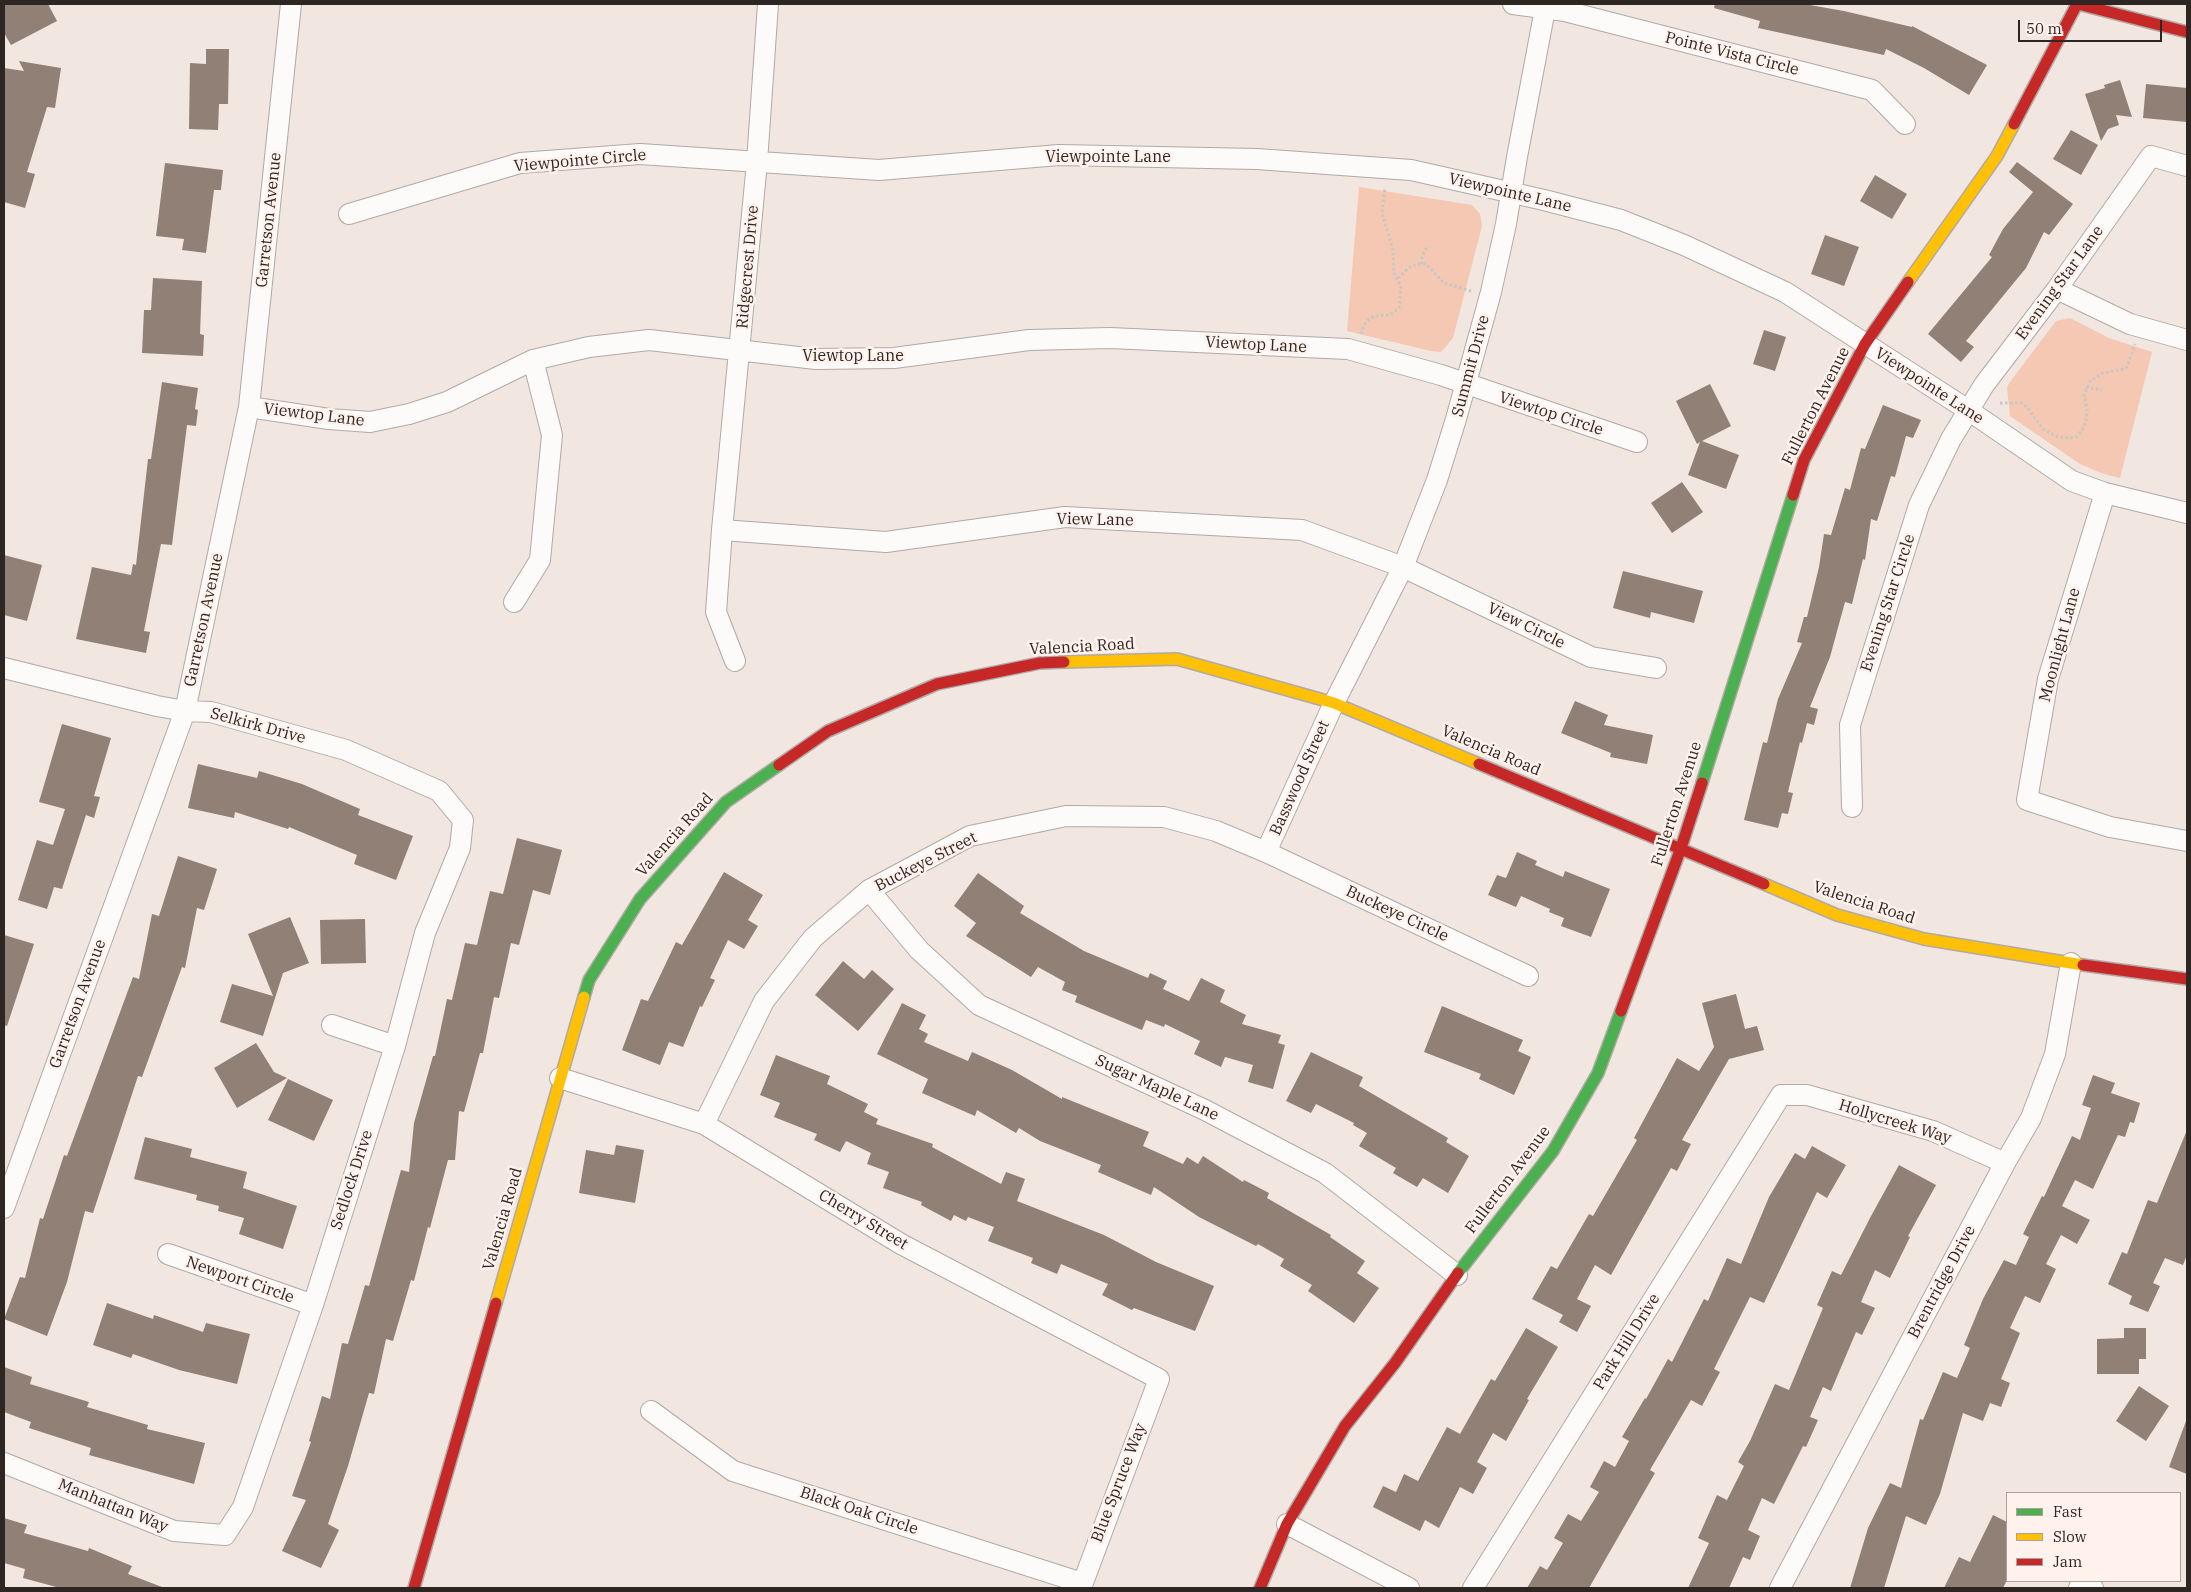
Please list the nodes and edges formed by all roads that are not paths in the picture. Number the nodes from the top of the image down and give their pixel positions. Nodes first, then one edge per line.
1 (291, 4) edge
2 (768, 4) edge
3 (1513, 4) edge
4 (2078, 4) edge
5 (1545, 8) junction
6 (2187, 32) edge
7 (1905, 124) dead end
8 (757, 162) junction
9 (2187, 166) edge
10 (1512, 193) junction
11 (349, 214) dead end
12 (2057, 288) junction
13 (2187, 340) edge
14 (1865, 344) junction
15 (740, 349) junction
16 (533, 360) junction
17 (1466, 385) junction
18 (249, 407) junction
19 (1968, 410) junction
20 (1637, 442) dead end
21 (2105, 493) junction
22 (2187, 513) edge
23 (722, 530) junction
24 (1402, 567) junction
25 (514, 602) dead end
26 (735, 661) dead end
27 (4, 668) edge
28 (1656, 668) dead end
29 (1334, 703) junction
30 (185, 712) junction
31 (1852, 807) dead end
32 (463, 820) joint
33 (2187, 841) edge
34 (1681, 848) junction
35 (1266, 852) junction
36 (869, 890) junction
37 (2071, 963) junction
38 (1528, 976) dead end
39 (2187, 979) edge
40 (332, 1025) dead end
41 (395, 1046) junction
42 (560, 1078) junction
43 (1781, 1095) joint
44 (704, 1124) junction
45 (2005, 1163) junction
46 (4, 1208) edge
47 (168, 1254) dead end
48 (1457, 1275) junction
49 (313, 1305) junction
50 (1159, 1379) joint
51 (651, 1411) dead end
52 (4, 1463) edge
53 (1286, 1524) junction
54 (226, 1535) joint
55 (1081, 1586) edge
56 (414, 1588) edge
57 (1260, 1588) edge
58 (1409, 1588) edge
59 (1473, 1588) edge
60 (1780, 1588) edge
61 (2079, 1588) edge
62 (2093, 1588) edge

1 - 18 street, Garretson Avenue
2 - 8 street, Ridgecrest Drive
3 - 5 street, Pointe Vista Circle
4 - 6 street
4 - 14 street, Fullerton Avenue
5 - 7 street, Pointe Vista Circle
5 - 10 street, Summit Drive
8 - 10 street, Viewpointe Lane
8 - 11 street, Viewpointe Circle
8 - 15 street, Ridgecrest Drive
9 - 12 street, Evening Star Lane
10 - 14 street, Viewpointe Lane
10 - 17 street, Summit Drive
12 - 13 street
12 - 19 street, Evening Star Lane
14 - 19 street, Viewpointe Lane
14 - 34 street, Fullerton Avenue
15 - 16 street, Viewtop Lane
15 - 17 street, Viewtop Lane
15 - 23 street, Ridgecrest Drive
16 - 18 street, Viewtop Lane
16 - 25 street
17 - 20 street, Viewtop Circle
17 - 24 street, Summit Drive
18 - 30 street, Garretson Avenue
19 - 21 street, Viewpointe Lane
19 - 31 street, Evening Star Circle
21 - 22 street, Viewpointe Lane
21 - 33 street, Moonlight Lane
23 - 24 street, View Lane
23 - 26 street, Ridgecrest Drive
24 - 28 street, View Circle
24 - 29 street, Summit Drive
27 - 30 street, Selkirk Drive
29 - 34 street, Valencia Road
29 - 35 street, Basswood Street
29 - 42 street, Valencia Road
30 - 32 street, Selkirk Drive
30 - 46 street, Garretson Avenue
32 - 41 street, Sedlock Drive
34 - 37 street, Valencia Road
34 - 48 street, Fullerton Avenue
35 - 36 street, Buckeye Street
35 - 38 street, Buckeye Circle
36 - 44 street, Buckeye Street
36 - 48 street, Sugar Maple Lane
37 - 39 street, Valencia Road
37 - 45 street, Brentridge Drive
40 - 41 street
41 - 49 street, Sedlock Drive
42 - 44 street, Cherry Street
42 - 56 street, Valencia Road
43 - 45 street, Hollycreek Way
43 - 59 street, Park Hill Drive
44 - 50 street, Cherry Street
45 - 60 street, Brentridge Drive
47 - 49 street, Newport Circle
48 - 53 street, Fullerton Avenue
49 - 54 street, Sedlock Drive
50 - 55 street, Blue Spruce Way
51 - 55 street, Black Oak Circle
52 - 54 street, Manhattan Way
53 - 57 street, Fullerton Avenue
53 - 58 street
61 - 62 street

